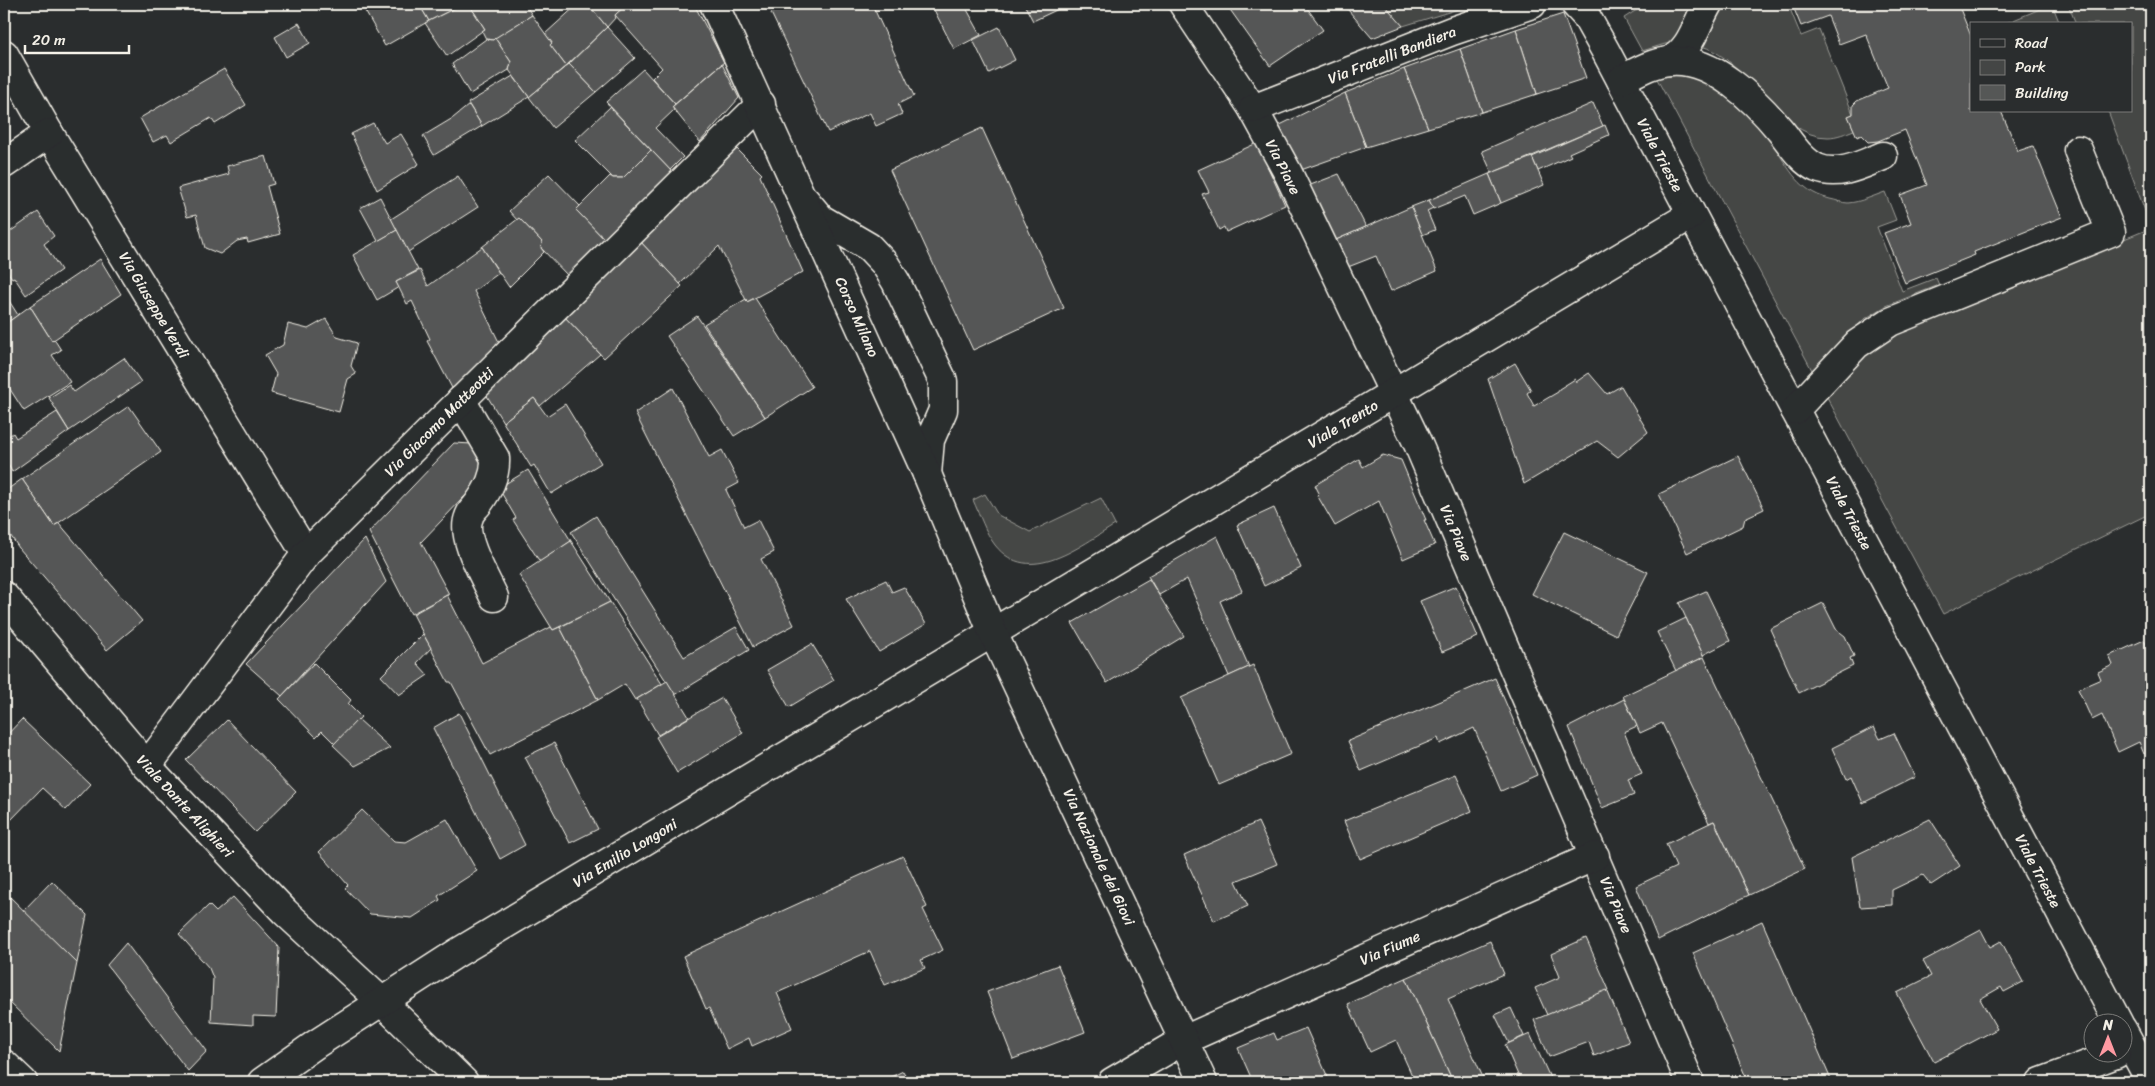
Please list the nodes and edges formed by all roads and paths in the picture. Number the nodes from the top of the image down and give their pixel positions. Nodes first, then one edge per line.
1 (714, 4) edge
2 (1182, 4) edge
3 (1532, 4) edge
4 (1576, 4) edge
5 (1708, 4) edge
6 (4, 54) edge
7 (1670, 61) junction
8 (1621, 80) junction
9 (761, 104) junction
10 (1253, 110) junction
11 (49, 133) junction
12 (2078, 150) dead end
13 (1883, 156) dead end
14 (4, 164) edge
15 (805, 200) junction
16 (1691, 215) junction
17 (1394, 393) junction
18 (461, 400) junction
19 (1795, 410) junction
20 (927, 474) junction
21 (306, 554) junction
22 (4, 596) edge
23 (494, 596) dead end
24 (994, 633) junction
25 (147, 766) junction
26 (1595, 856) junction
27 (381, 1001) junction
28 (2114, 1014) edge
29 (1184, 1040) junction
30 (2132, 1056) edge
31 (4, 1064) edge
32 (2082, 1064) edge
33 (23, 1082) edge
34 (262, 1082) edge
35 (464, 1082) edge
36 (1112, 1082) edge
37 (1204, 1082) edge
38 (1690, 1082) edge
39 (2041, 1082) edge
40 (2151, 1082) edge

1 - 9 street, Corso Milano
2 - 10 street, Via Piave
3 - 10 street, Via Fratelli Bandiera
4 - 8 street, Viale Trieste
5 - 7 street
6 - 11 street, Via Giuseppe Verdi
7 - 8 street
7 - 13 street
8 - 16 street, Viale Trieste
9 - 15 street, Corso Milano
9 - 18 street, Via Giacomo Matteotti
10 - 17 street, Via Piave
11 - 14 street
11 - 21 street, Via Giuseppe Verdi
12 - 19 street
15 - 20 street, Corso Milano
15 - 20 street
16 - 17 street, Viale Trento
16 - 19 street, Viale Trieste
17 - 24 street, Viale Trento
17 - 26 street, Via Piave
18 - 21 street, Via Giacomo Matteotti
18 - 23 street
19 - 28 street, Viale Trieste
20 - 24 street, Corso Milano
21 - 25 street, Via Giacomo Matteotti
22 - 25 street, Viale Dante Alighieri
24 - 27 street, Via Emilio Longoni
24 - 29 street, Via Nazionale dei Giovi
25 - 27 street, Viale Dante Alighieri
26 - 29 street, Via Fiume
26 - 38 street, Via Piave
27 - 34 street, Via Emilio Longoni
27 - 35 street, Viale Dante Alighieri
29 - 36 street, Via Fiume
29 - 37 street, Via Nazionale dei Giovi
30 - 40 street
31 - 33 street
32 - 39 street

